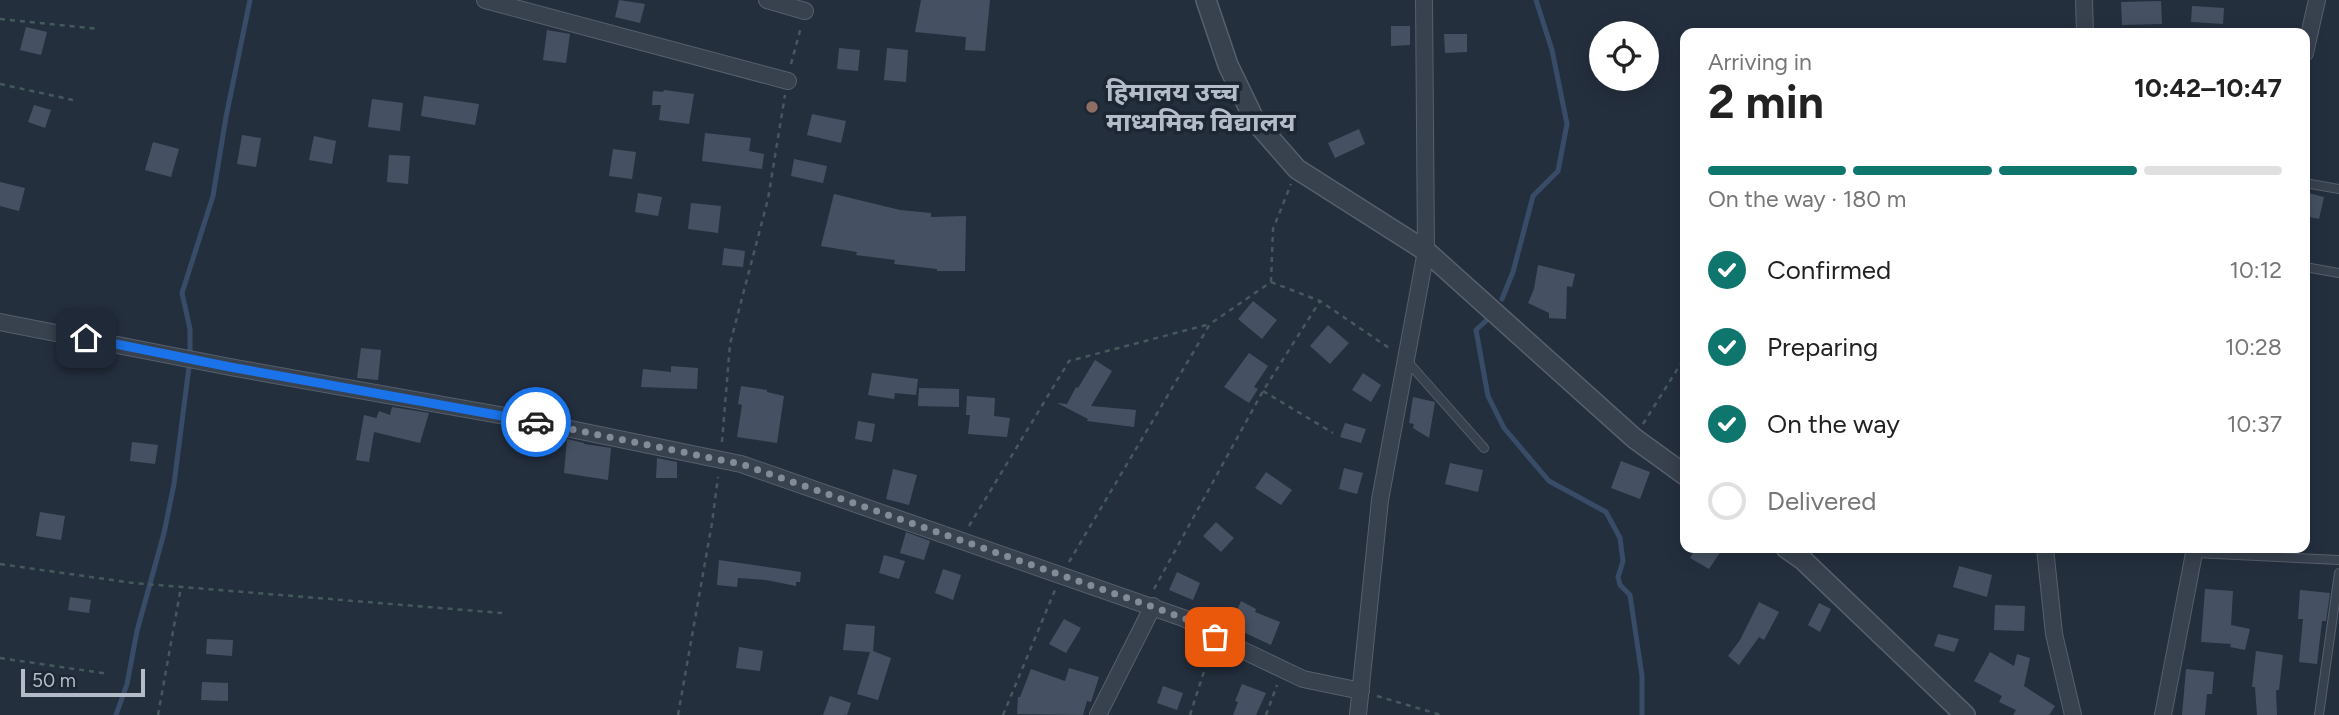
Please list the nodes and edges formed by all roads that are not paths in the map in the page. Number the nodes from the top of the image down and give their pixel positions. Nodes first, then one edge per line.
1 (485, 0) edge
2 (766, 0) edge
3 (1206, 0) edge
4 (1424, 0) edge
5 (2084, 0) edge
6 (2317, 0) edge
7 (806, 11) road end
8 (2085, 28) edge
9 (2310, 31) edge
10 (788, 81) road end
11 (2310, 184) edge
12 (2339, 189) edge
13 (1426, 251) junction
14 (2310, 268) edge
15 (2339, 273) edge
16 (0, 322) edge
17 (1405, 358) junction
18 (1484, 448) dead end
19 (1680, 471) edge
20 (1793, 553) edge
21 (2046, 553) edge
22 (2194, 553) edge
23 (2238, 553) edge
24 (2339, 560) edge
25 (2339, 573) edge
26 (1149, 605) junction
27 (1361, 691) junction
28 (1098, 715) edge
29 (1358, 715) edge
30 (1965, 715) edge
31 (2073, 715) edge
32 (2162, 715) edge
33 (2319, 715) edge

1 - 10 street
2 - 7 street
3 - 13 street
4 - 13 street
5 - 8 street
6 - 9 street
11 - 12 lane
13 - 17 street
13 - 19 street
14 - 15 lane
16 - 26 street
17 - 18 lane
17 - 27 street
20 - 30 street
21 - 31 street
22 - 32 street
23 - 24 lane
25 - 33 lane
26 - 27 street
26 - 28 street
27 - 29 street

